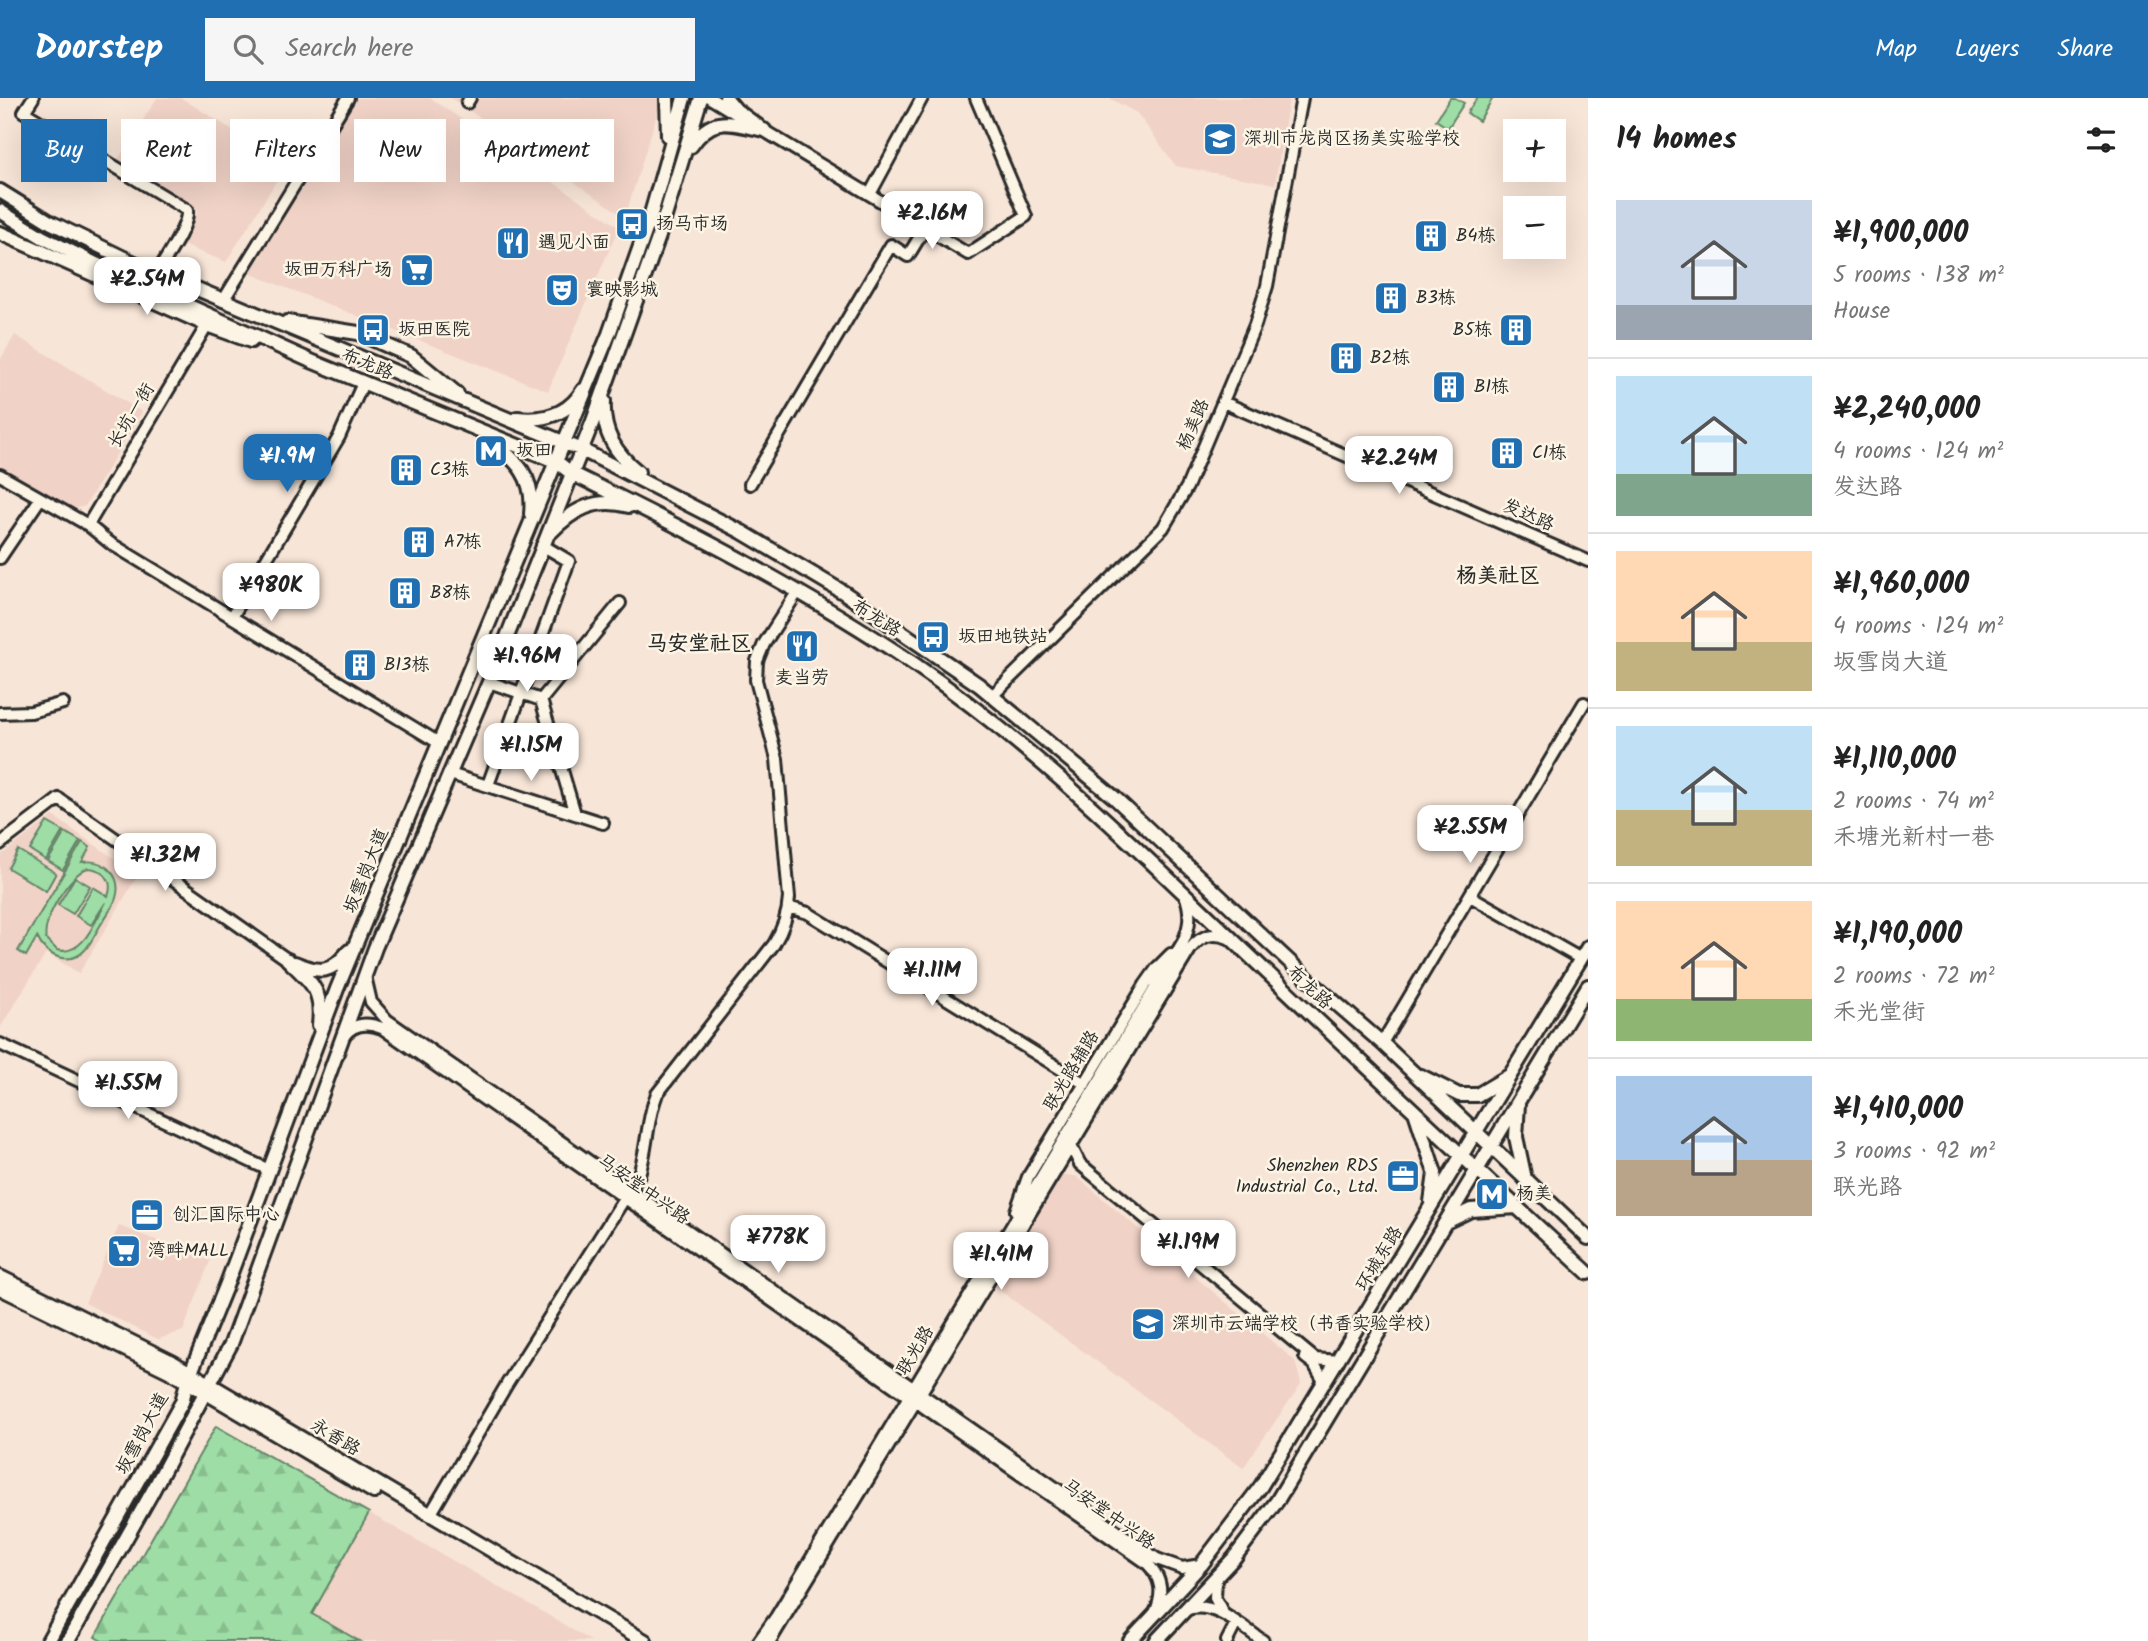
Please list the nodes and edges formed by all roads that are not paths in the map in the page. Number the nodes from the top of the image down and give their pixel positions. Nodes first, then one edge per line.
1 (33, 98) edge
2 (348, 98) edge
3 (667, 98) edge
4 (684, 98) edge
5 (701, 98) edge
6 (710, 98) edge
7 (726, 98) edge
8 (922, 98) edge
9 (976, 98) edge
10 (1302, 98) edge
11 (764, 130) junction
12 (668, 153) junction
13 (682, 158) junction
14 (0, 191) edge
15 (870, 194) junction
16 (0, 211) edge
17 (925, 228) junction
18 (0, 233) edge
19 (157, 273) junction
20 (223, 301) junction
21 (267, 319) junction
22 (207, 325) junction
23 (311, 361) junction
24 (595, 368) junction
25 (363, 383) junction
26 (605, 390) junction
27 (1223, 402) junction
28 (468, 403) junction
29 (500, 416) junction
30 (477, 429) junction
31 (565, 442) junction
32 (582, 450) junction
33 (557, 462) junction
34 (571, 473) junction
35 (0, 475) edge
36 (750, 484) dead end
37 (657, 488) junction
38 (40, 499) junction
39 (649, 511) junction
40 (88, 525) junction
41 (529, 530) junction
42 (543, 542) junction
43 (0, 558) edge
44 (1588, 561) edge
45 (798, 591) junction
46 (620, 603) dead end
47 (232, 617) junction
48 (489, 682) junction
49 (521, 693) junction
50 (992, 696) junction
51 (541, 701) junction
52 (1584, 702) dead end
53 (63, 703) dead end
54 (0, 713) edge
55 (439, 743) junction
56 (450, 774) junction
57 (488, 785) junction
58 (575, 814) junction
59 (603, 823) dead end
60 (0, 844) edge
61 (1185, 894) junction
62 (1470, 896) junction
63 (788, 907) junction
64 (357, 941) junction
65 (1183, 942) junction
66 (1235, 942) junction
67 (1585, 953) edge
68 (288, 960) junction
69 (365, 975) junction
70 (1588, 986) edge
71 (341, 1039) junction
72 (317, 1042) junction
73 (1382, 1043) junction
74 (0, 1044) edge
75 (1411, 1071) junction
76 (1512, 1074) junction
77 (1085, 1084) junction
78 (1518, 1101) junction
79 (1414, 1112) junction
80 (1476, 1134) junction
81 (1071, 1146) junction
82 (1491, 1147) junction
83 (1462, 1157) junction
84 (1059, 1166) junction
85 (269, 1170) junction
86 (1476, 1170) junction
87 (1525, 1179) junction
88 (627, 1195) junction
89 (1517, 1207) junction
90 (1430, 1209) junction
91 (1443, 1226) junction
92 (1010, 1229) junction
93 (1588, 1238) edge
94 (1588, 1273) edge
95 (0, 1277) edge
96 (0, 1288) edge
97 (1338, 1361) junction
98 (189, 1378) junction
99 (1325, 1384) junction
100 (208, 1389) junction
101 (915, 1396) junction
102 (430, 1515) junction
103 (1201, 1565) junction
104 (1216, 1577) junction
105 (1185, 1610) junction
106 (1224, 1615) junction
107 (1150, 1620) junction
108 (1236, 1623) junction
109 (48, 1641) edge
110 (68, 1641) edge
111 (629, 1641) edge
112 (645, 1641) edge
113 (759, 1641) edge
114 (770, 1641) edge
115 (1130, 1641) edge
116 (1156, 1641) edge
117 (1227, 1641) edge
118 (1264, 1641) edge

1 - 19 street
2 - 20 street
3 - 12 main road
4 - 12 main road, 坂雪岗大道
5 - 13 main road, 坂雪岗大道
6 - 11 street
7 - 11 main road
8 - 15 street
9 - 17 street
10 - 27 street, 杨美路
11 - 13 main road
11 - 15 street
12 - 24 main road, 坂雪岗大道
13 - 26 main road, 坂雪岗大道
14 - 19 main road, 布龙路
15 - 17 street
16 - 23 main road, 布龙路
17 - 36 street
18 - 22 main road
19 - 20 main road, 布龙路
20 - 21 main road, 布龙路
21 - 28 main road, 布龙路
21 - 28 main road
22 - 23 main road
22 - 40 street, 长坑一街
23 - 25 main road, 布龙路
24 - 29 main road
24 - 31 main road, 坂雪岗大道
25 - 30 main road, 布龙路
25 - 47 street
26 - 32 main road, 坂雪岗大道
26 - 37 main road
27 - 44 street, 发达路
27 - 50 street, 杨美路
28 - 29 main road, 布龙路
29 - 31 main road, 布龙路
30 - 33 main road, 布龙路
30 - 41 main road
31 - 32 main road, 布龙路
31 - 33 main road, 坂雪岗大道
32 - 34 main road, 坂雪岗大道
32 - 37 main road, 布龙路
33 - 34 main road, 布龙路
33 - 41 main road, 坂雪岗大道
34 - 39 main road, 布龙路
34 - 42 main road, 坂雪岗大道
35 - 38 street
37 - 50 main road, 布龙路
38 - 40 street
38 - 43 street
39 - 42 main road
39 - 45 main road, 布龙路
40 - 47 street
41 - 55 main road, 坂雪岗大道
42 - 48 main road, 坂雪岗大道
42 - 49 street
45 - 61 main road, 布龙路
45 - 63 street
46 - 51 street
47 - 55 street
48 - 49 street
48 - 56 main road, 坂雪岗大道
49 - 51 street
49 - 57 street
50 - 73 main road, 布龙路
51 - 58 street
52 - 62 street
53 - 54 street
55 - 64 main road, 坂雪岗大道
56 - 57 street
56 - 69 main road, 坂雪岗大道
57 - 58 street
58 - 59 street
60 - 68 street
61 - 65 street, 联光路
61 - 66 main road, 布龙路
62 - 67 street
62 - 73 street
63 - 77 street
63 - 88 street
64 - 68 main road
64 - 72 main road, 坂雪岗大道
65 - 77 street, 联光路辅路
65 - 92 street, 联光路
66 - 79 main road, 布龙路
66 - 81 street, 联光路
67 - 76 main road, 环城东路
68 - 72 main road
69 - 71 main road, 坂雪岗大道
69 - 88 street, 马安堂中兴路
70 - 78 main road, 环城东路
71 - 88 street, 马安堂中兴路
71 - 100 main road, 坂雪岗大道
72 - 85 main road, 坂雪岗大道
73 - 75 main road, 布龙路
74 - 85 street
75 - 76 main road
75 - 80 main road, 布龙路
76 - 80 main road, 环城东路
77 - 92 street, 联光路辅路
78 - 82 main road, 环城东路
78 - 87 main road
79 - 83 main road, 布龙路
79 - 90 main road
80 - 82 main road, 布龙路
80 - 83 main road, 环城东路
81 - 84 street, 联光路
81 - 97 street
82 - 86 main road, 环城东路
82 - 87 main road, 布龙路
83 - 86 main road, 布龙路
83 - 90 main road, 环城东路
84 - 99 street
84 - 101 street, 联光路
85 - 98 main road, 坂雪岗大道
86 - 89 main road, 布龙路
86 - 91 main road, 环城东路
87 - 93 main road, 布龙路
88 - 101 street, 马安堂中兴路
88 - 102 street
89 - 91 main road
89 - 94 main road, 布龙路
90 - 97 main road, 环城东路
91 - 104 main road, 环城东路
92 - 101 street, 联光路
95 - 98 main road, 永香路
96 - 98 main road, 永香路
97 - 99 main road, 环城东路
98 - 100 main road, 永香路
98 - 109 main road, 坂雪岗大道
99 - 103 main road, 环城东路
100 - 102 main road, 永香路
100 - 110 main road, 坂雪岗大道
100 - 111 main road, 永香路
101 - 103 street, 马安堂中兴路
101 - 107 street, 马安堂中兴路
101 - 113 street, 联光路
101 - 114 street, 联光路
102 - 112 main road, 永香路
103 - 107 main road, 环城东路
104 - 105 main road, 环城东路
104 - 106 street
105 - 106 street
105 - 116 main road, 环城东路
106 - 108 street
107 - 115 main road, 环城东路
108 - 117 street
108 - 118 street

